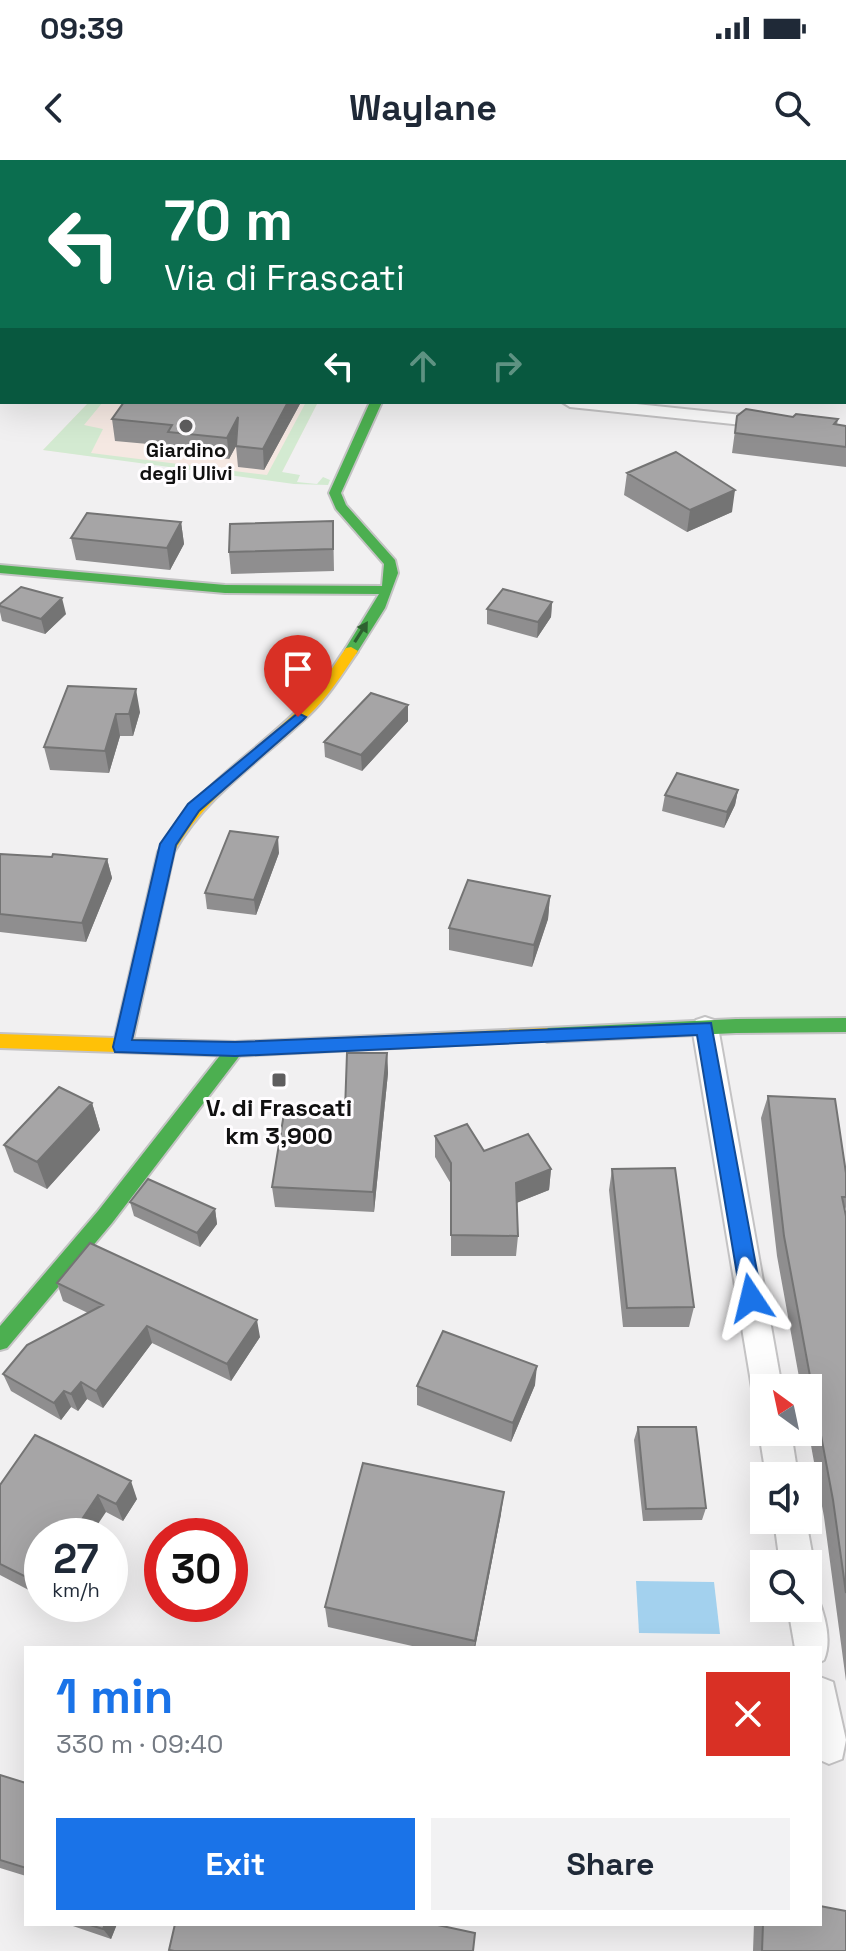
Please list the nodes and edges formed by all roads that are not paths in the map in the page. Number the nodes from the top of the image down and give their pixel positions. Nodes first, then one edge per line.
1 (375, 404) edge
2 (589, 404) edge
3 (786, 425) edge
4 (0, 569) edge
5 (387, 590) junction
6 (846, 1025) edge
7 (705, 1027) junction
8 (0, 1041) edge
9 (122, 1047) junction
10 (235, 1049) junction
11 (0, 1341) edge
12 (765, 1374) edge
13 (807, 1622) edge
14 (812, 1646) edge
15 (822, 1706) edge
16 (829, 1746) dead end

1 - 5 street
2 - 3 street
4 - 5 street
9 -> 5 street
6 - 7 street
7 - 10 street
7 - 12 street
8 - 9 street
9 - 10 street
10 - 11 street
13 - 14 street
15 - 16 street

